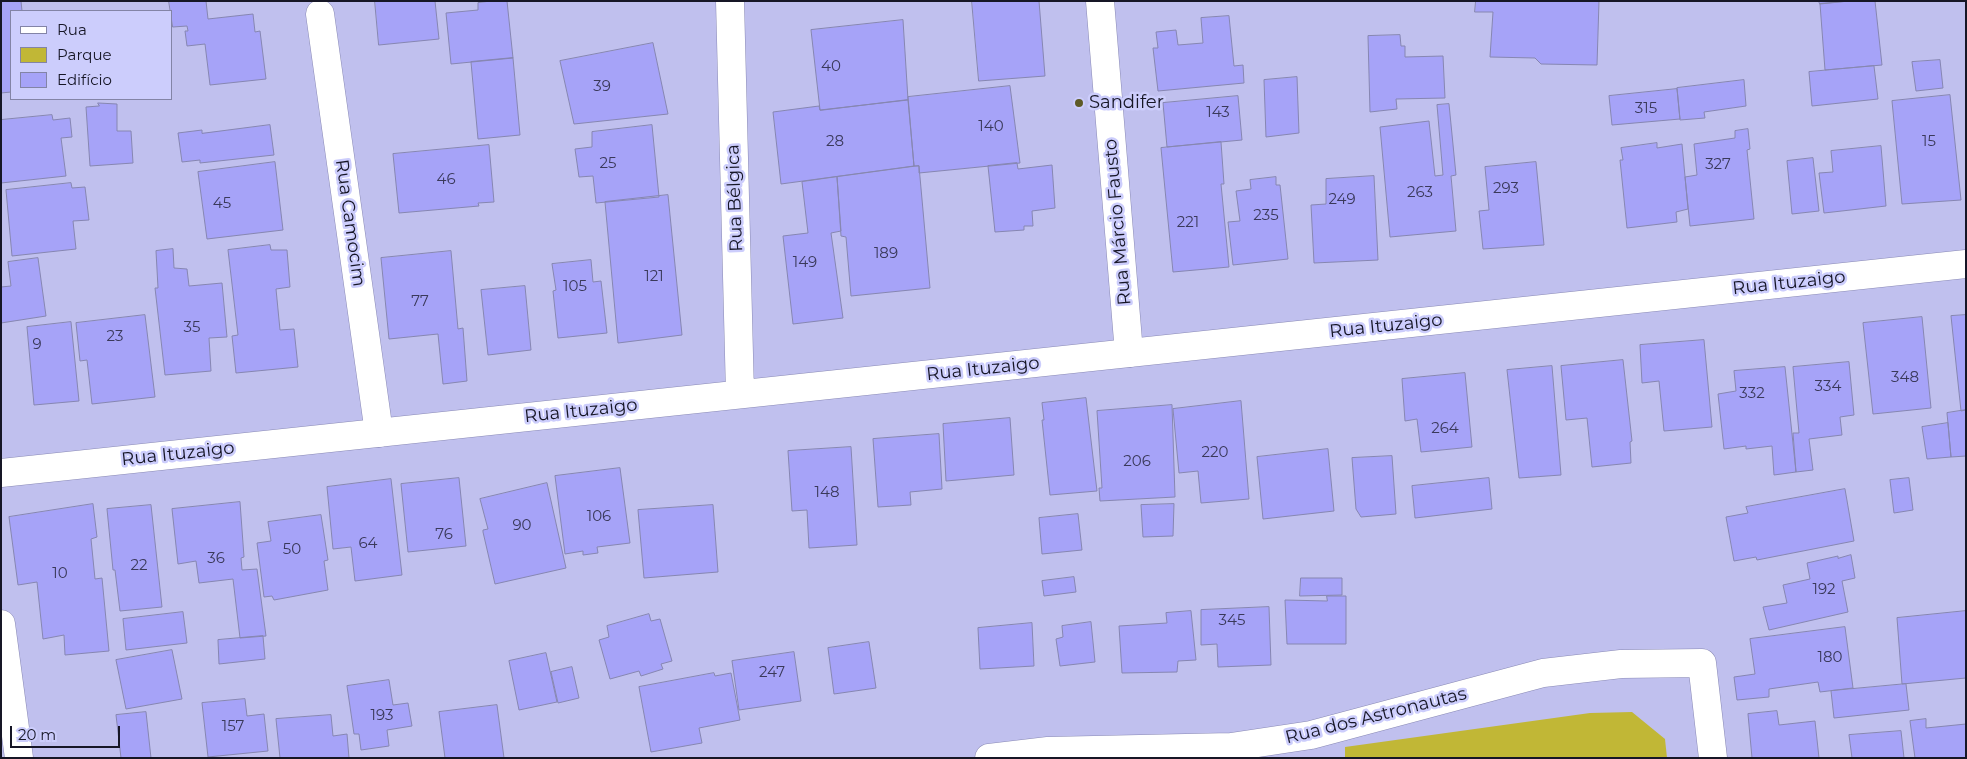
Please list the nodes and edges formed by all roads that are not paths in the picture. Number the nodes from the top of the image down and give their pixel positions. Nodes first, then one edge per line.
1 (730, 1) edge
2 (1100, 1) edge
3 (320, 14) dead end
4 (1966, 264) edge
5 (1129, 353) junction
6 (740, 394) junction
7 (379, 433) junction
8 (1, 473) edge
9 (1, 624) edge
10 (19, 758) edge
11 (989, 758) edge
12 (1713, 758) edge

1 - 6 street, Rua Bélgica
2 - 5 street, Rua Márcio Fausto
3 - 7 street, Rua Camocim
4 - 5 street, Rua Ituzaigo
5 - 6 street, Rua Ituzaigo
6 - 7 street, Rua Ituzaigo
7 - 8 street, Rua Ituzaigo
9 - 10 street
11 - 12 street, Rua dos Astronautas

